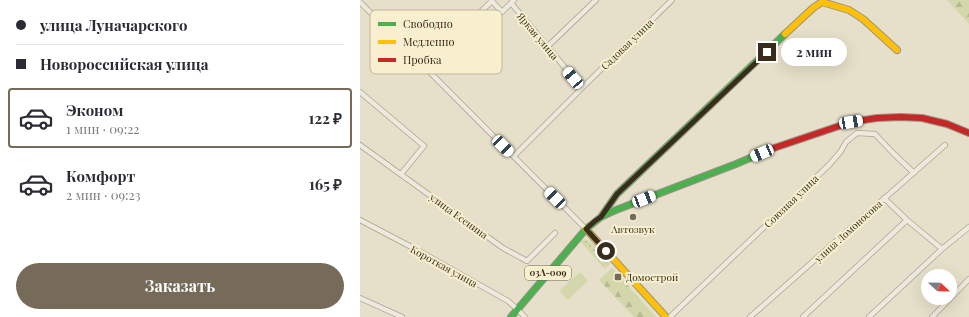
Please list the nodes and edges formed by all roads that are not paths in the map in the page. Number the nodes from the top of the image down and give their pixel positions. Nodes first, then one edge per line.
1 (492, 0) edge
2 (596, 0) edge
3 (672, 0) edge
4 (360, 2) edge
5 (512, 2) edge
6 (482, 10) edge
7 (500, 10) edge
8 (370, 12) edge
9 (502, 12) edge
10 (548, 47) junction
11 (897, 50) dead end
12 (431, 74) edge
13 (582, 88) junction
14 (360, 92) edge
15 (969, 133) edge
16 (945, 144) dead end
17 (360, 145) edge
18 (514, 156) junction
19 (914, 173) junction
20 (401, 174) junction
21 (884, 198) junction
22 (601, 217) junction
23 (360, 220) edge
24 (907, 220) junction
25 (586, 229) junction
26 (968, 230) edge
27 (555, 233) dead end
28 (942, 249) junction
29 (969, 279) edge
30 (360, 298) edge
31 (518, 309) junction
32 (402, 317) edge
33 (511, 317) edge
34 (525, 317) edge
35 (666, 317) edge
36 (670, 317) edge
37 (750, 317) edge
38 (803, 317) edge
39 (869, 317) edge
40 (932, 317) edge

1 - 6 street
1 - 7 street, Яркая улица
2 - 10 street
3 - 13 street, Садовая улица
4 - 8 street
5 - 9 street, Яркая улица
5 - 10 street, Яркая улица
10 - 13 street, Яркая улица
11 - 22 main road
12 - 18 street
13 - 18 street, Садовая улица
14 - 20 street
15 - 22 main road, 03А-009
16 - 19 street, улица Ломоносова
17 - 20 street, улица Есенина
18 - 25 street
19 - 21 street, улица Ломоносова
19 - 36 street, Союзная улица
20 - 27 street, улица Есенина
21 - 24 street
21 - 37 street, улица Ломоносова
22 - 25 main road, 03А-009
23 - 31 street, Короткая улица
24 - 28 street
24 - 38 street
25 - 31 main road, 03А-009
25 - 35 main road
26 - 28 street
28 - 39 street
29 - 40 street
30 - 32 street
31 - 33 main road, 03А-009
31 - 34 street, Короткая улица

